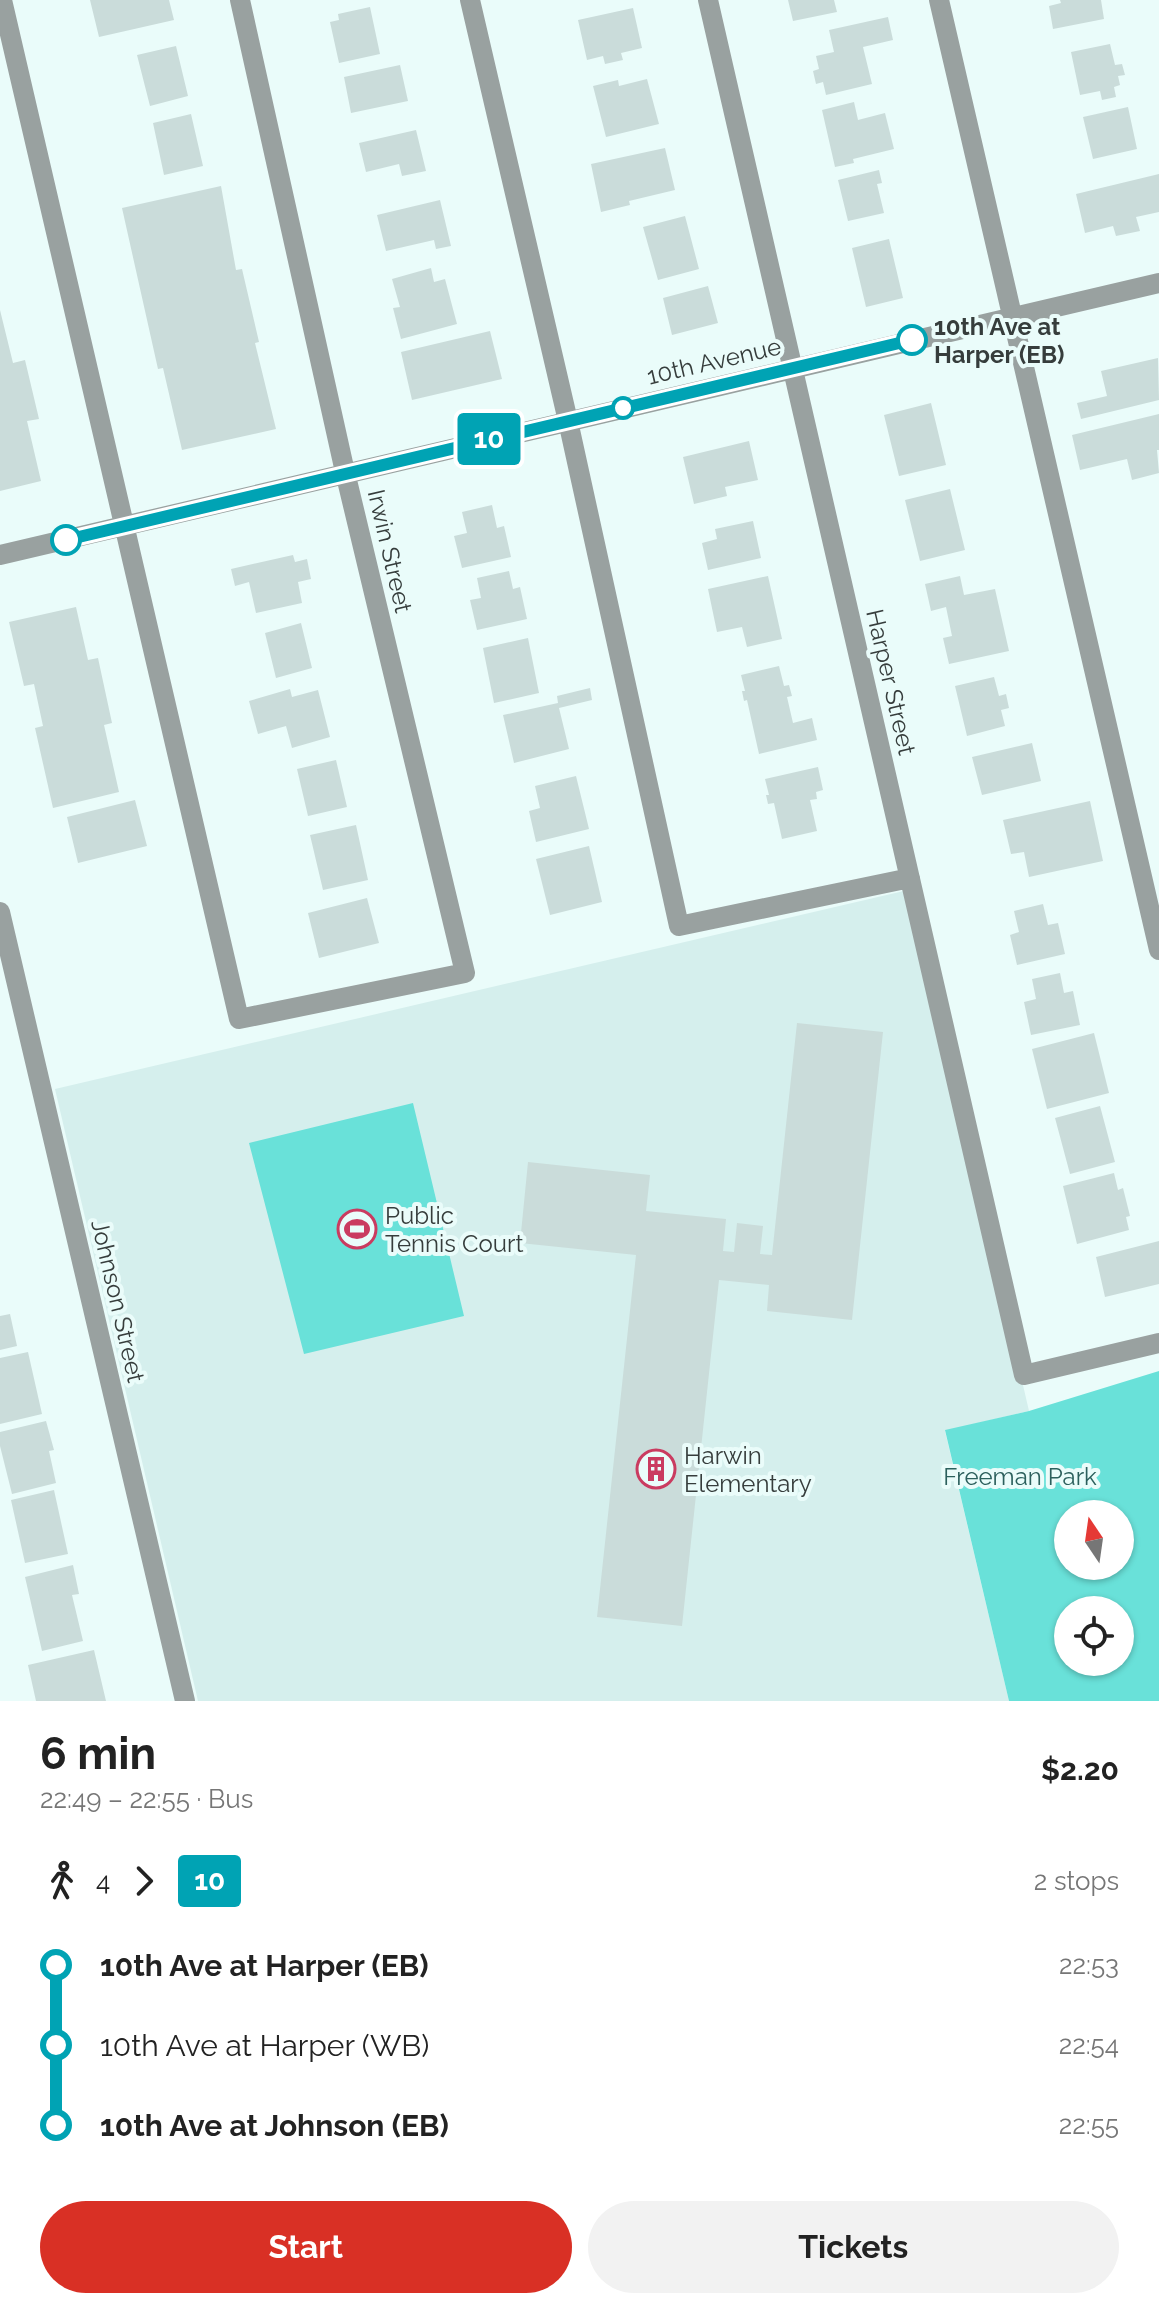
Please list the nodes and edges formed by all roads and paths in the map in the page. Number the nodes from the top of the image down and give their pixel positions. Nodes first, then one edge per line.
1 (2, 0) edge
2 (240, 0) edge
3 (470, 0) edge
4 (708, 0) edge
5 (939, 0) edge
6 (1159, 283) edge
7 (1012, 317) junction
8 (791, 369) junction
9 (568, 421) junction
10 (345, 472) junction
11 (124, 527) junction
12 (0, 555) edge
13 (910, 878) junction
14 (0, 912) edge
15 (1159, 950) edge
16 (1159, 1343) edge
17 (185, 1701) edge

1 - 11 street
2 - 10 street, Irwin Street
3 - 9 street
4 - 8 street, Harper Street
5 - 7 street
6 - 7 street, 10th Avenue
7 - 8 street, 10th Avenue
7 - 15 street
8 - 9 street, 10th Avenue
8 - 13 street, Harper Street
9 - 10 street, 10th Avenue
9 - 13 street
10 - 11 street, 10th Avenue
10 - 11 street, Irwin Street
11 - 12 street, 10th Avenue
13 - 16 street, Harper Street
14 - 17 street, Johnson Street

